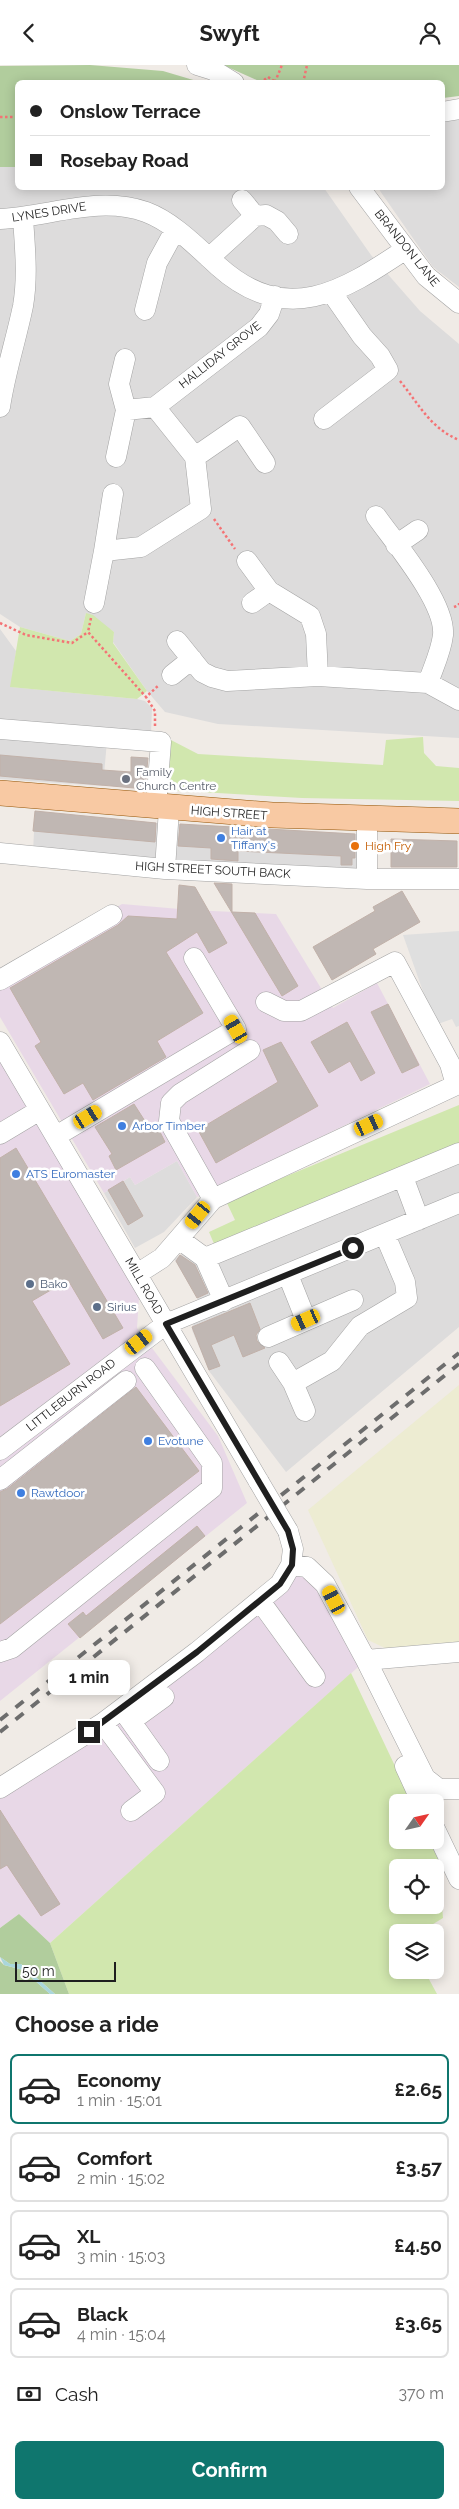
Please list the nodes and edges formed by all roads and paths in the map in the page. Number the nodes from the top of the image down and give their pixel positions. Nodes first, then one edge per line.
1 (197, 65) edge
2 (282, 65) edge
3 (307, 65) edge
4 (229, 80) edge
5 (277, 80) edge
6 (304, 80) edge
7 (459, 109) edge
8 (445, 111) edge
9 (0, 117) edge
10 (15, 117) edge
11 (361, 190) edge
12 (242, 200) dead end
13 (255, 216) junction
14 (23, 218) junction
15 (0, 219) edge
16 (175, 229) junction
17 (288, 234) dead end
18 (406, 249) junction
19 (209, 258) junction
20 (332, 293) junction
21 (275, 296) junction
22 (459, 303) edge
23 (145, 310) dead end
24 (125, 359) dead end
25 (388, 370) junction
26 (2, 378) edge
27 (0, 407) edge
28 (155, 407) junction
29 (124, 419) junction
30 (324, 419) dead end
31 (459, 440) edge
32 (116, 457) dead end
33 (195, 457) junction
34 (265, 463) dead end
35 (113, 494) dead end
36 (201, 509) junction
37 (376, 516) dead end
38 (418, 530) dead end
39 (396, 545) junction
40 (104, 551) junction
41 (247, 561) joint
42 (269, 591) junction
43 (94, 603) joint
44 (252, 603) dead end
45 (0, 623) edge
46 (88, 632) junction
47 (177, 641) dead end
48 (192, 659) junction
49 (172, 675) joint
50 (318, 676) junction
51 (428, 683) junction
52 (146, 697) junction
53 (459, 700) edge
54 (0, 729) edge
55 (155, 741) junction
56 (0, 793) edge
57 (162, 808) junction
58 (367, 820) junction
59 (459, 821) edge
60 (0, 853) edge
61 (165, 869) junction
62 (367, 879) junction
63 (458, 879) edge
64 (112, 915) dead end
65 (194, 958) dead end
66 (0, 981) edge
67 (266, 1002) dead end
68 (0, 1042) edge
69 (250, 1050) dead end
70 (455, 1060) edge
71 (40, 1110) junction
72 (0, 1135) edge
73 (56, 1136) junction
74 (459, 1153) edge
75 (403, 1177) junction
76 (213, 1199) junction
77 (459, 1203) edge
78 (419, 1220) junction
79 (385, 1235) junction
80 (179, 1239) junction
81 (205, 1257) junction
82 (137, 1274) junction
83 (288, 1275) junction
84 (352, 1300) dead end
85 (224, 1301) junction
86 (306, 1320) junction
87 (166, 1324) junction
88 (268, 1337) dead end
89 (279, 1361) dead end
90 (145, 1369) dead end
91 (126, 1381) dead end
92 (293, 1383) junction
93 (305, 1411) dead end
94 (0, 1450) edge
95 (0, 1480) edge
96 (292, 1565) junction
97 (260, 1601) junction
98 (0, 1652) edge
99 (459, 1652) edge
100 (363, 1654) junction
101 (315, 1677) dead end
102 (164, 1697) dead end
103 (126, 1715) junction
104 (104, 1723) junction
105 (159, 1761) dead end
106 (0, 1788) edge
107 (459, 1789) edge
108 (418, 1794) edge
109 (131, 1811) dead end
110 (444, 1848) edge
111 (459, 1879) edge

1 - 4 street
2 - 5 path
3 - 6 path
7 - 8 street
9 - 10 path
11 - 18 street, BRANDON LANE
12 - 13 street
13 - 17 street
13 - 19 street
14 - 15 street, LYNES DRIVE
14 - 16 street, LYNES DRIVE
14 - 26 street
16 - 19 street, LYNES DRIVE
16 - 23 street
18 - 20 street, LYNES DRIVE
18 - 22 street, BRANDON LANE
19 - 21 street, LYNES DRIVE
20 - 21 street, LYNES DRIVE
20 - 25 street
21 - 28 street, HALLIDAY GROVE
24 - 29 street
25 - 30 street
25 - 31 path
26 - 27 street
28 - 29 street
28 - 33 street
29 - 32 street
33 - 34 street
33 - 36 street
35 - 40 street
36 - 40 street
36 - 41 path
37 - 39 street
38 - 39 street
39 - 51 street
40 - 43 street
41 - 42 street
42 - 44 street
42 - 50 street
43 - 46 path
45 - 46 path
46 - 52 path
47 - 48 street
48 - 49 street
48 - 50 street
49 - 52 path
50 - 51 street
51 - 53 street
52 - 55 path
54 - 55 street
55 - 57 street
56 - 57 main road, HIGH STREET
57 - 58 main road, HIGH STREET
57 - 61 street
58 - 59 main road, HIGH STREET
58 - 62 street
60 - 61 street, HIGH STREET SOUTH BACK
61 - 62 street, HIGH STREET SOUTH BACK
62 - 63 street, HIGH STREET SOUTH BACK
64 - 66 street
65 - 73 street
67 - 70 street
68 - 71 street, MILL ROAD
69 - 76 street
70 - 76 street
71 - 72 street
71 - 73 street, MILL ROAD
73 - 82 street, MILL ROAD
74 - 75 street
75 - 78 street
75 - 81 street
76 - 80 street
77 - 78 street, LITTLEBURN ROAD
78 - 79 street, LITTLEBURN ROAD
79 - 83 street, LITTLEBURN ROAD
79 - 92 street
80 - 81 street
80 - 82 street
81 - 85 street
82 - 87 street, MILL ROAD
83 - 85 street, LITTLEBURN ROAD
83 - 86 street
84 - 86 street
85 - 87 street, LITTLEBURN ROAD
86 - 88 street
87 - 94 street, LITTLEBURN ROAD
87 - 96 street, MILL ROAD, bridge
89 - 92 street
90 - 98 street
91 - 95 street
92 - 93 street
96 - 97 street
96 - 100 street
97 - 101 street
97 - 103 street
99 - 100 street
100 - 107 street
100 - 108 street
102 - 103 street
103 - 104 street
103 - 105 street
104 - 106 street
104 - 109 street
110 - 111 street

